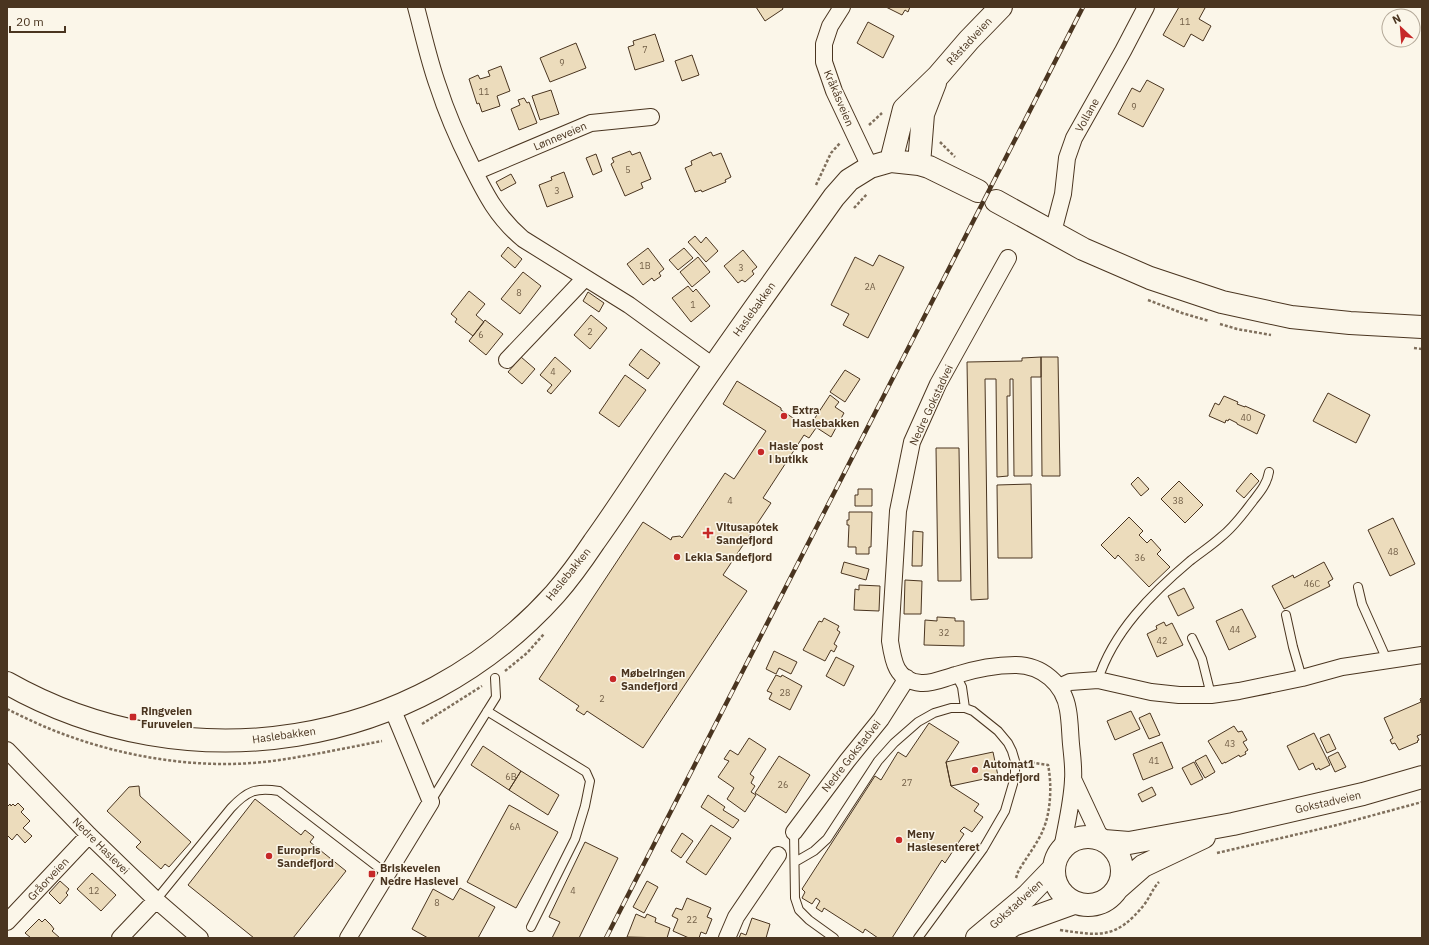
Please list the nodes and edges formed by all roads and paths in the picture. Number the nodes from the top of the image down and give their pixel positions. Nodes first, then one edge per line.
1 (416, 7) edge
2 (842, 7) edge
3 (1001, 7) edge
4 (1146, 7) edge
5 (938, 76) junction
6 (651, 117) dead end
7 (938, 135) dead end
8 (842, 142) dead end
9 (957, 158) dead end
10 (891, 161) junction
11 (919, 164) junction
12 (870, 167) junction
13 (475, 172) junction
14 (816, 186) dead end
15 (871, 192) dead end
16 (849, 212) dead end
17 (1053, 232) junction
18 (1008, 258) dead end
19 (585, 278) junction
20 (1422, 327) edge
21 (507, 360) dead end
22 (713, 366) junction
23 (1269, 472) dead end
24 (1358, 587) dead end
25 (1286, 615) dead end
26 (1192, 638) dead end
27 (1422, 655) edge
28 (1387, 660) junction
29 (956, 675) junction
30 (495, 678) dead end
31 (907, 678) junction
32 (1302, 678) junction
33 (1098, 680) junction
34 (7, 683) edge
35 (1059, 687) junction
36 (1211, 695) junction
37 (392, 708) junction
38 (965, 708) junction
39 (487, 711) junction
40 (7, 750) edge
41 (1015, 761) junction
42 (1422, 777) edge
43 (1073, 779) junction
44 (431, 802) junction
45 (1422, 802) edge
46 (1233, 824) junction
47 (794, 832) joint
48 (89, 835) junction
49 (1102, 840) junction
50 (1210, 854) dead end
51 (778, 855) dead end
52 (1058, 859) junction
53 (795, 862) junction
54 (387, 874) junction
55 (1161, 880) dead end
56 (1018, 883) dead end
57 (1118, 888) junction
58 (156, 900) junction
59 (1074, 903) junction
60 (7, 922) edge
61 (531, 927) dead end
62 (1060, 930) dead end
63 (1081, 933) junction
64 (120, 938) edge
65 (200, 938) edge
66 (348, 938) edge
67 (727, 938) edge
68 (834, 938) edge
69 (918, 938) edge
70 (977, 938) edge
71 (995, 938) edge
72 (1082, 938) edge

1 - 13 street
2 - 12 street, Kråkåsveien
3 - 5 main road, Råstadveien
4 - 17 street, Vollane
5 - 10 main road, Råstadveien
5 - 11 main road, Råstadveien
6 - 13 street, Lønneveien
7 - 9 path
8 - 14 path
10 - 11 main road, Haslebakken
10 - 12 main road, Haslebakken
11 - 17 main road, Haslebakken
12 - 22 main road, Haslebakken
13 - 19 street
15 - 16 path
17 - 20 main road, Haslebakken
18 - 31 street, Nedre Gokstadvei
19 - 21 street
19 - 22 street
22 - 37 main road, Haslebakken
23 - 33 lane
24 - 28 lane
25 - 32 lane
26 - 36 lane
27 - 28 street
28 - 32 street
29 - 31 street
29 - 35 street
29 - 38 lane
30 - 39 lane
31 - 47 street, Nedre Gokstadvei
32 - 36 street
33 - 35 street
33 - 36 street
34 - 37 main road, Haslebakken
35 - 43 street
37 - 44 street
38 - 41 lane
38 - 53 lane
39 - 44 lane
39 - 61 lane
40 - 48 street, Nedre Haslevei
41 - 56 path
41 - 69 lane
42 - 46 main road, Gokstadveien
43 - 49 street
43 - 52 street
44 - 54 street
45 - 50 path
46 - 49 main road, Gokstadveien
46 - 57 main road, Gokstadveien
47 - 53 lane
48 - 58 street, Nedre Haslevei
48 - 60 street, Gråorveien
49 - 52 main road
49 - 57 main road
51 - 67 street
52 - 59 main road
52 - 70 main road, Gokstadveien
53 - 68 lane
54 - 58 lane
54 - 66 street
55 - 63 path
57 - 59 main road
58 - 64 street
58 - 65 street, Nedre Haslevei
59 - 71 main road, Gokstadveien
62 - 63 path
63 - 72 path

